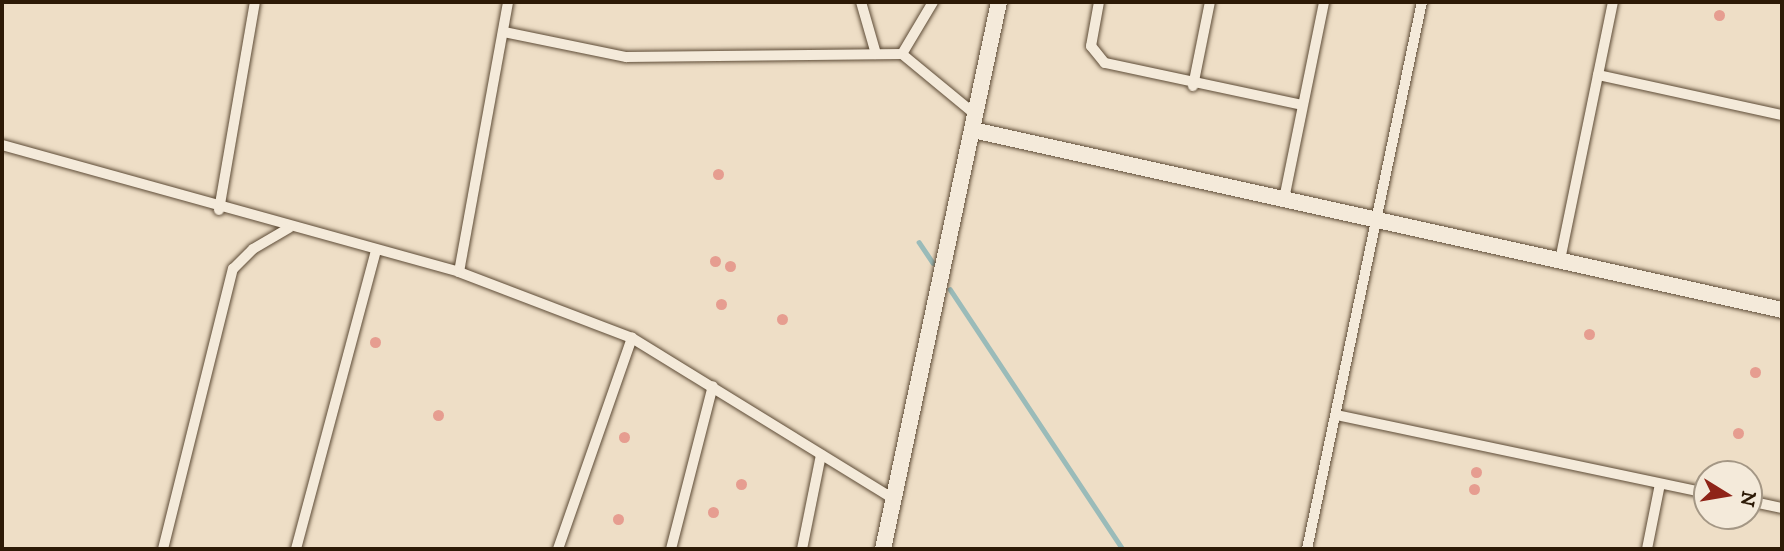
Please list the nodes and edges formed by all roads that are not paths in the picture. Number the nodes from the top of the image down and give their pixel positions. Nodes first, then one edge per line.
1 (255, 2) edge
2 (508, 2) edge
3 (861, 2) edge
4 (933, 2) edge
5 (999, 2) edge
6 (1099, 2) edge
7 (1210, 2) edge
8 (1324, 2) edge
9 (1422, 2) edge
10 (1613, 2) edge
11 (504, 32) junction
12 (876, 54) junction
13 (902, 54) junction
14 (1598, 75) junction
15 (1193, 86) junction
16 (1302, 106) junction
17 (1782, 115) edge
18 (974, 122) junction
19 (2, 145) edge
20 (1284, 199) junction
21 (219, 210) junction
22 (1375, 223) junction
23 (289, 228) junction
24 (376, 250) junction
25 (1560, 260) junction
26 (459, 272) junction
27 (1782, 310) edge
28 (632, 338) junction
29 (713, 386) junction
30 (1336, 415) junction
31 (821, 455) junction
32 (1660, 484) junction
33 (1693, 490) edge
34 (894, 499) junction
35 (1763, 504) edge
36 (1782, 508) edge
37 (163, 549) edge
38 (296, 549) edge
39 (558, 549) edge
40 (671, 549) edge
41 (802, 549) edge
42 (883, 549) edge
43 (1307, 549) edge
44 (1647, 549) edge

1 - 21 street
2 - 11 street
3 - 12 street
4 - 13 street
5 - 18 street
6 - 15 street
7 - 15 street
8 - 16 street
9 - 22 street
10 - 14 street
11 - 12 street
11 - 26 street
12 - 13 street
13 - 18 street
14 - 17 street
14 - 25 street
15 - 16 street
16 - 20 street
18 - 20 street
18 - 34 street
19 - 21 street
20 - 22 street
21 - 23 street
22 - 25 street
22 - 30 street
23 - 24 street
23 - 37 street
24 - 26 street
24 - 38 street
25 - 27 street
26 - 28 street
28 - 29 street
28 - 39 street
29 - 31 street
29 - 40 street
30 - 32 street
30 - 43 street
31 - 34 street
31 - 41 street
32 - 33 street
32 - 44 street
34 - 42 street
35 - 36 street

